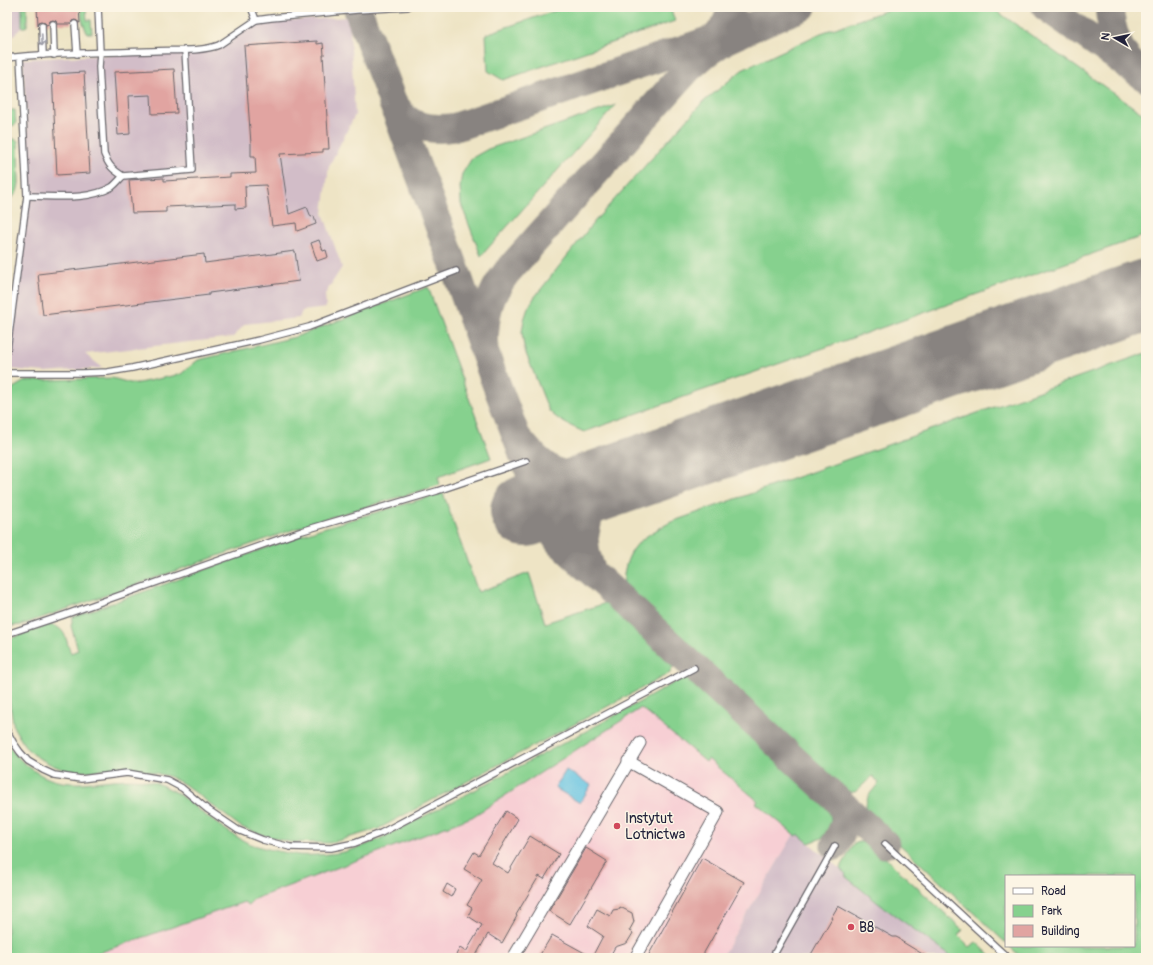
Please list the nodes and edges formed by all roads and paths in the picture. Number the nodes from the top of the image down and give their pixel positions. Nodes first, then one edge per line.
1 (98, 7) edge
2 (251, 7) edge
3 (406, 7) edge
4 (256, 20) junction
5 (52, 24) dead end
6 (75, 24) dead end
7 (42, 25) dead end
8 (185, 50) junction
9 (100, 53) junction
10 (77, 54) junction
11 (43, 55) junction
12 (54, 55) junction
13 (20, 57) junction
14 (7, 58) edge
15 (123, 176) junction
16 (27, 196) junction
17 (456, 271) dead end
18 (7, 350) edge
19 (7, 373) edge
20 (526, 461) dead end
21 (7, 634) edge
22 (694, 668) dead end
23 (7, 731) edge
24 (640, 742) dead end
25 (628, 761) junction
26 (885, 844) dead end
27 (835, 846) dead end
28 (513, 958) edge
29 (635, 958) edge
30 (772, 958) edge
31 (1008, 958) edge

1 - 9 lane
2 - 4 lane
3 - 4 lane
4 - 8 lane
5 - 12 lane
6 - 10 lane
7 -> 11 lane
8 - 9 lane
8 - 15 lane
9 - 10 lane
9 - 15 lane
10 - 12 lane
11 - 12 lane
11 - 13 lane
13 - 14 lane
13 - 16 lane
15 - 16 lane
16 - 18 lane
17 - 19 lane
20 - 21 lane
22 - 23 lane
24 - 25 street
25 - 28 street
25 - 29 street
26 - 31 lane
27 - 30 lane

